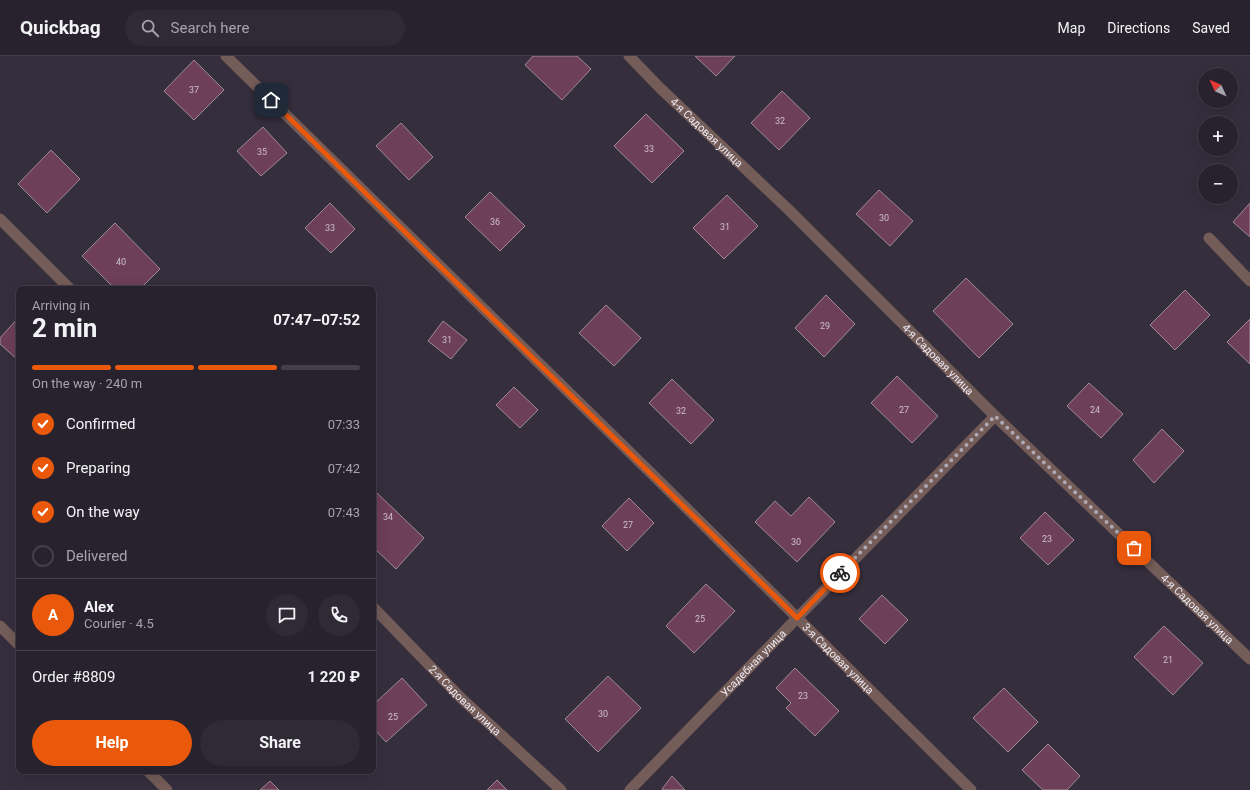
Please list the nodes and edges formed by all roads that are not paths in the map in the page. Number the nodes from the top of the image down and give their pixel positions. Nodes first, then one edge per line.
1 (226, 56) edge
2 (629, 56) edge
3 (0, 219) edge
4 (1209, 238) dead end
5 (1250, 281) edge
6 (67, 286) edge
7 (995, 416) junction
8 (376, 609) edge
9 (797, 618) junction
10 (0, 626) edge
11 (16, 642) edge
12 (1250, 659) edge
13 (151, 774) edge
14 (167, 790) edge
15 (561, 790) edge
16 (630, 790) edge
17 (971, 790) edge

1 - 9 street, 3-я Садовая улица
2 - 7 street, 4-я Садовая улица
3 - 6 street
4 - 5 street
7 - 9 street, Усадебная улица
7 - 12 street, 4-я Садовая улица
8 - 15 street, 2-я Садовая улица
9 - 16 street, Усадебная улица
9 - 17 street, 3-я Садовая улица
10 - 11 street
13 - 14 street

